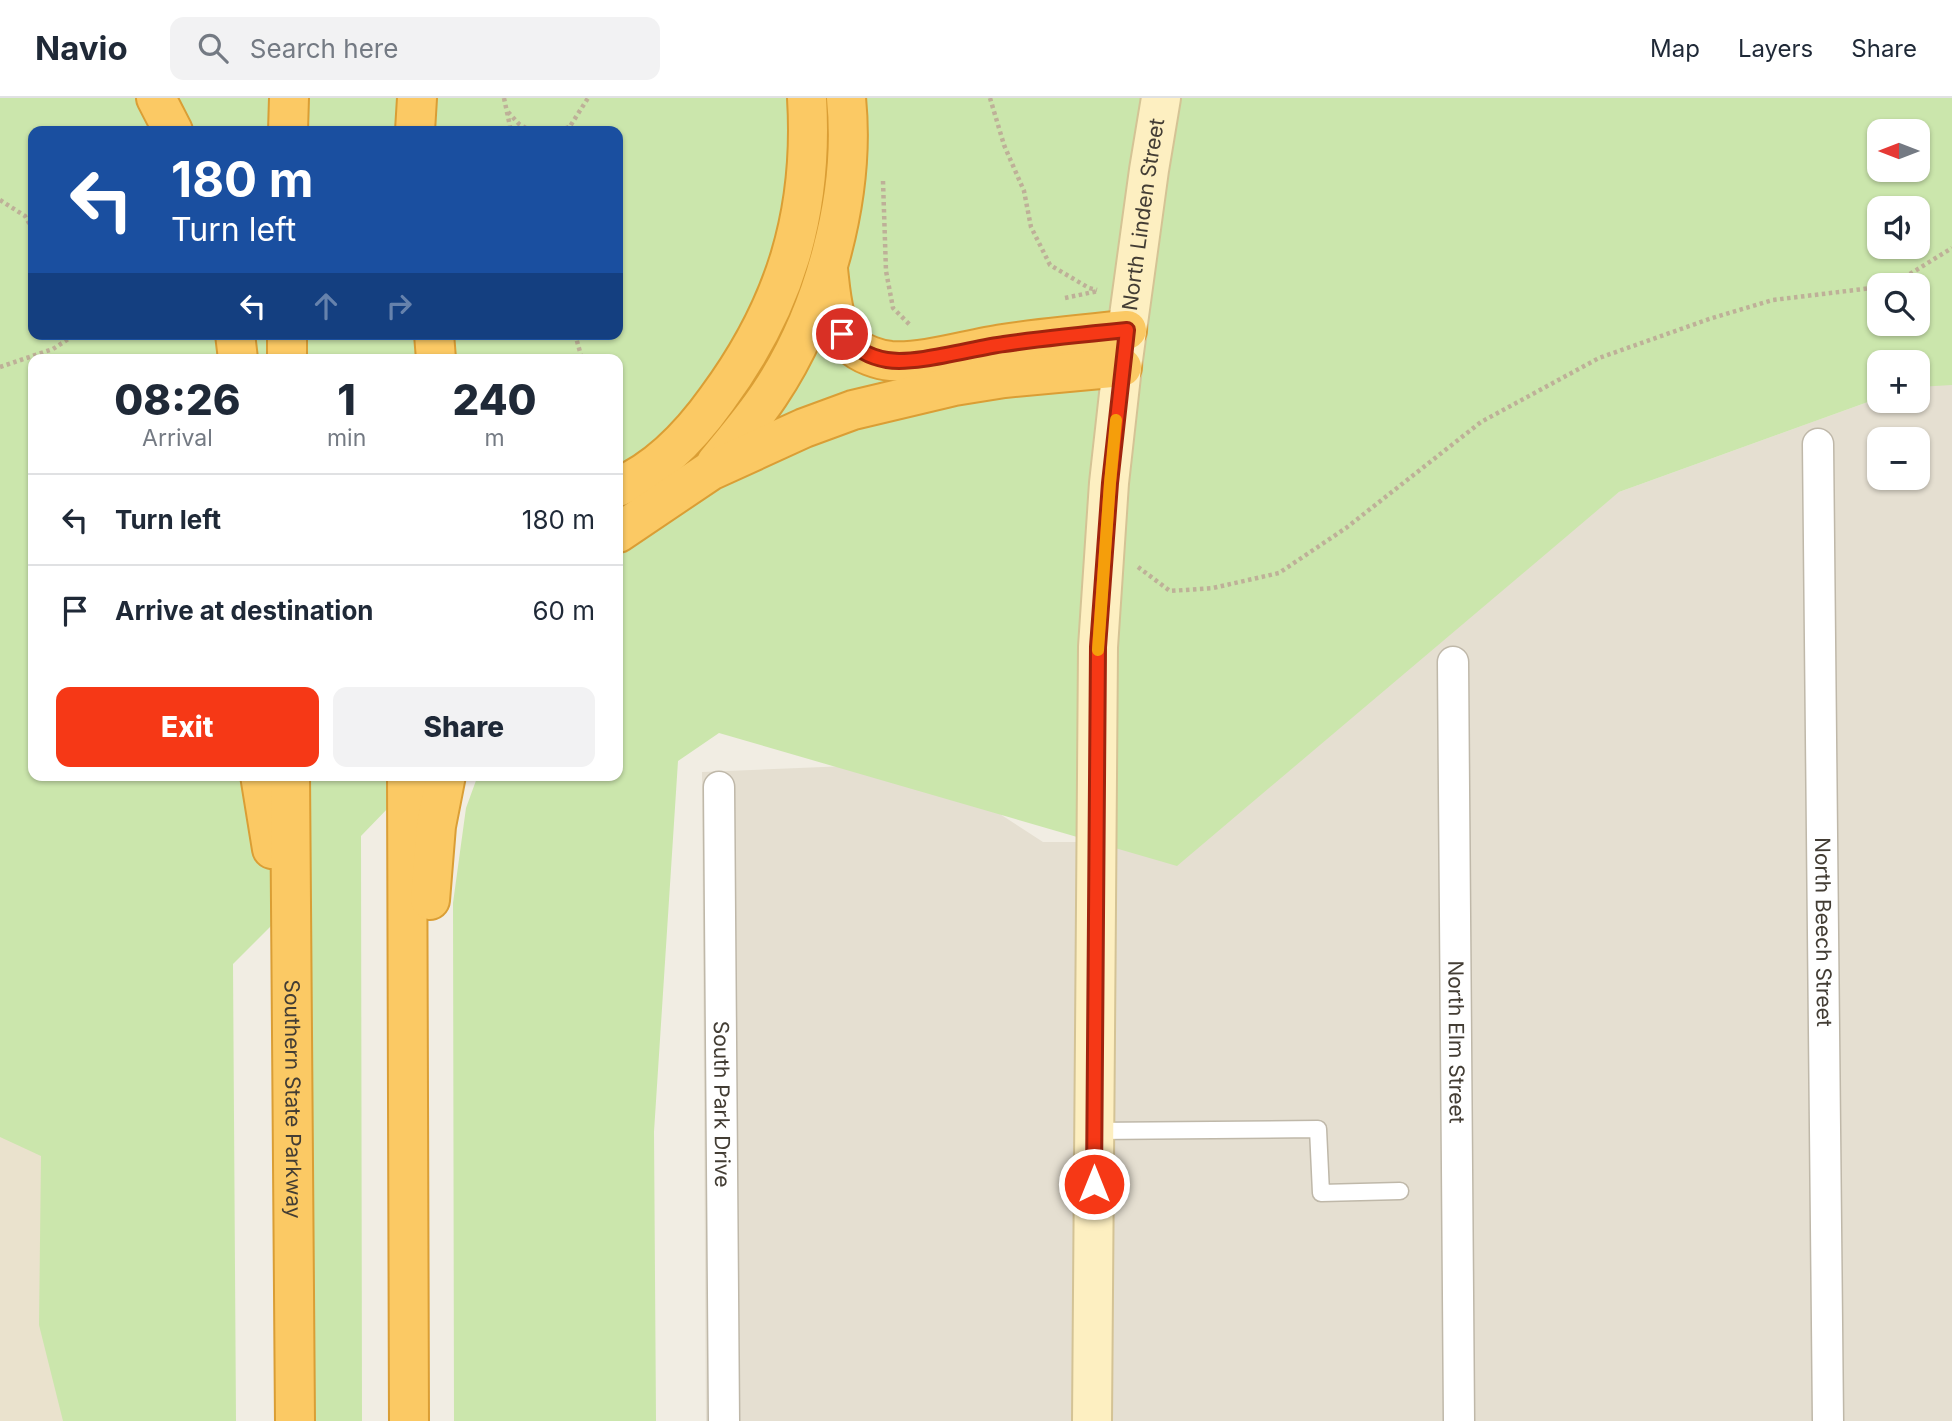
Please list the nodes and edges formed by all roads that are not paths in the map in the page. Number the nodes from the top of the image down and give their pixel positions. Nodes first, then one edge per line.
1 (156, 98) edge
2 (289, 98) edge
3 (417, 98) edge
4 (433, 98) edge
5 (807, 98) edge
6 (846, 98) edge
7 (1161, 98) edge
8 (170, 126) edge
9 (288, 126) edge
10 (415, 126) edge
11 (434, 126) edge
12 (828, 269) junction
13 (1127, 330) junction
14 (1122, 367) junction
15 (1818, 444) dead end
16 (710, 471) junction
17 (623, 485) edge
18 (623, 530) edge
19 (1454, 662) dead end
20 (261, 781) edge
21 (290, 781) edge
22 (407, 781) edge
23 (445, 781) edge
24 (719, 788) dead end
25 (292, 979) junction
26 (1094, 1131) junction
27 (1400, 1191) dead end
28 (408, 1356) junction
29 (295, 1421) edge
30 (409, 1421) edge
31 (724, 1421) edge
32 (1092, 1421) edge
33 (1459, 1421) edge
34 (1828, 1421) edge

1 - 8 highway
2 - 9 highway
3 - 10 highway
4 - 11 highway
5 - 17 highway
6 - 12 highway
7 - 13 street, North Linden Street
12 - 13 highway
12 - 16 highway
13 - 14 street, North Linden Street
14 - 16 highway
14 - 26 street, North Linden Street
15 - 34 street, North Beech Street
16 - 18 highway
19 - 33 street, North Elm Street
20 - 25 highway
21 - 25 highway, Southern State Parkway
22 - 28 highway
23 - 28 highway
24 - 31 street, South Park Drive
25 - 29 highway, Southern State Parkway
26 - 27 lane
26 - 32 street, North Linden Street
28 - 30 highway

